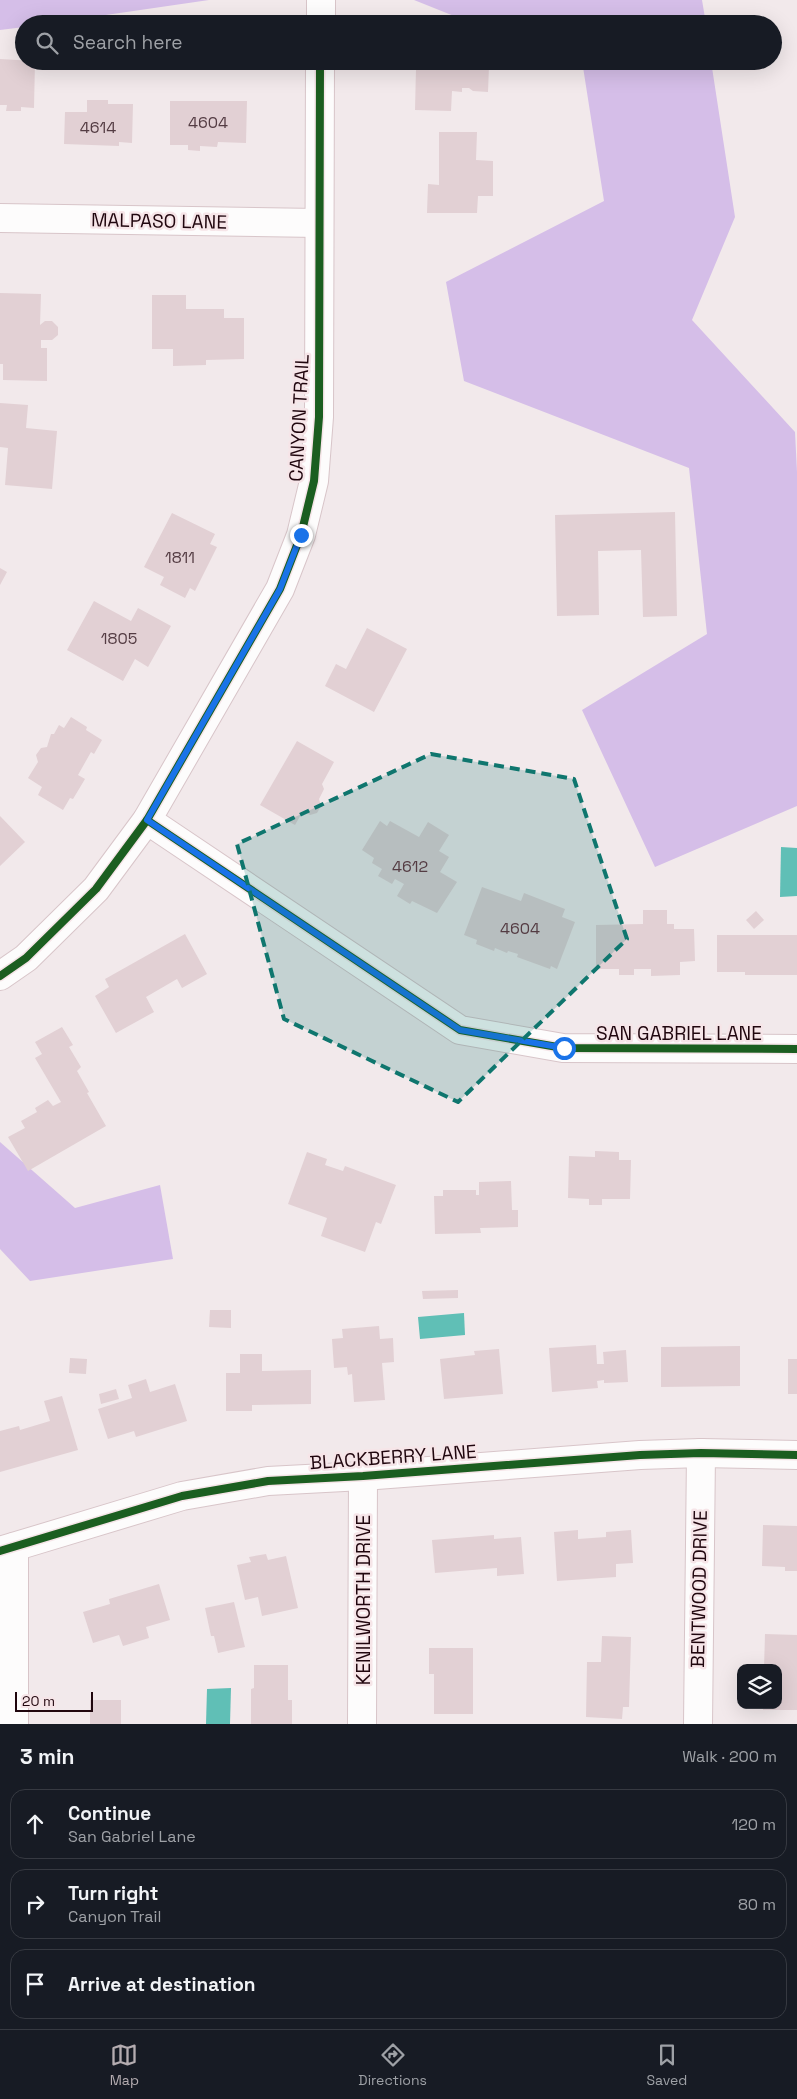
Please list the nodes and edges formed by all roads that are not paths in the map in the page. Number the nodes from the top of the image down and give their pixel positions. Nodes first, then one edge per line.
1 (321, 0) edge
2 (321, 15) edge
3 (320, 70) edge
4 (0, 218) edge
5 (318, 223) junction
6 (147, 820) junction
7 (0, 976) edge
8 (797, 1049) edge
9 (701, 1453) junction
10 (797, 1455) edge
11 (363, 1476) junction
12 (7, 1549) edge
13 (14, 1724) edge
14 (362, 1724) edge
15 (698, 1724) edge

1 - 2 street
3 - 5 street, CANYON TRAIL
4 - 5 street, MALPASO LANE
5 - 6 street, CANYON TRAIL
6 - 7 street, CANYON TRAIL
6 - 8 street, SAN GABRIEL LANE
9 - 10 street, BLACKBERRY LANE
9 - 11 street, BLACKBERRY LANE
9 - 15 street, BENTWOOD DRIVE
11 - 12 street, BLACKBERRY LANE
11 - 14 street, KENILWORTH DRIVE
12 - 13 street

